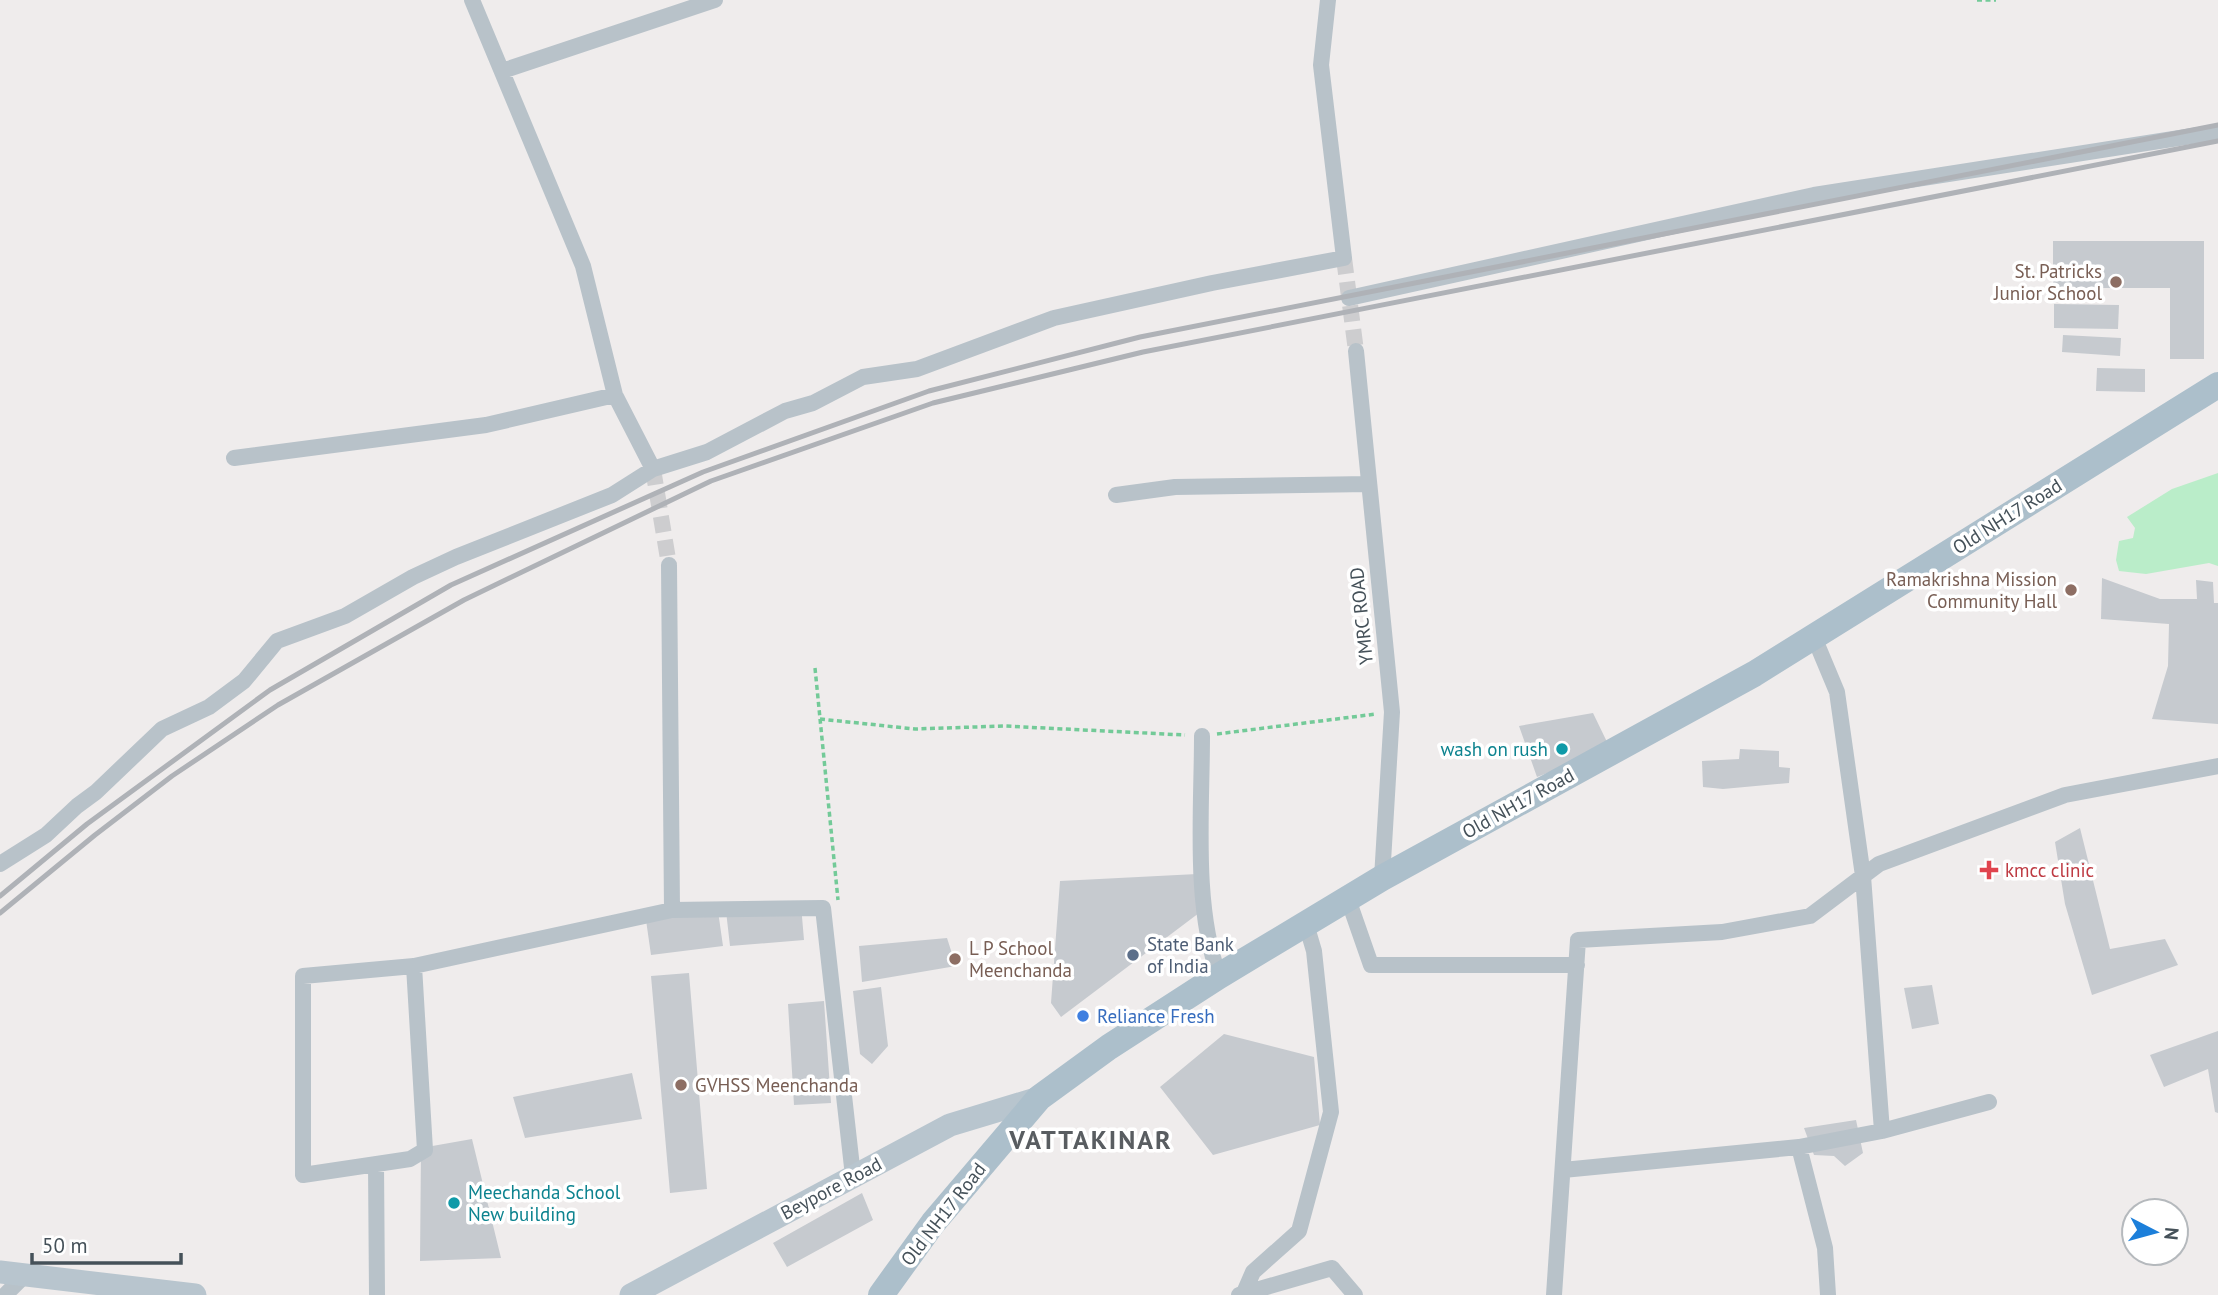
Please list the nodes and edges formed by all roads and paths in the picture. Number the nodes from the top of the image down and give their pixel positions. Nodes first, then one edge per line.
1 (471, 0) edge
2 (715, 0) edge
3 (1328, 0) edge
4 (1977, 0) edge
5 (1996, 0) edge
6 (502, 71) junction
7 (2218, 132) edge
8 (1349, 298) dead end
9 (1356, 351) tunnel mouth
10 (2218, 385) edge
11 (615, 395) junction
12 (234, 458) dead end
13 (653, 469) junction
14 (1369, 484) junction
15 (1116, 495) dead end
16 (669, 565) tunnel mouth
17 (1814, 637) junction
18 (1392, 712) junction
19 (820, 719) dead end
20 (1202, 736) junction
21 (2218, 766) edge
22 (0, 864) edge
23 (1863, 876) junction
24 (1382, 878) junction
25 (1348, 899) junction
26 (672, 910) junction
27 (1306, 924) junction
28 (1577, 965) junction
29 (414, 966) junction
30 (1219, 976) junction
31 (1039, 1098) junction
32 (1989, 1102) dead end
33 (1882, 1131) junction
34 (1800, 1147) junction
35 (376, 1164) junction
36 (1563, 1170) junction
37 (853, 1176) junction
38 (0, 1272) edge
39 (25, 1275) junction
40 (5, 1295) edge
41 (195, 1295) edge
42 (377, 1295) edge
43 (631, 1295) edge
44 (881, 1295) edge
45 (1241, 1295) edge
46 (1355, 1295) edge
47 (1554, 1295) edge
48 (1828, 1295) edge

1 - 6 street
2 - 6 street
3 - 13 street
4 - 5 path
6 - 11 street
7 - 8 street
9 - 14 street, YMRC ROAD
10 - 17 main road, Old NH17 Road
11 - 12 street
11 - 13 street
13 - 22 street
14 - 15 street
14 - 18 street, YMRC ROAD
16 - 26 street
17 - 23 street
17 - 24 main road, Old NH17 Road
18 - 20 path
18 - 24 street, YMRC ROAD
19 - 20 path
20 - 30 street
21 - 23 street
23 - 28 street
23 - 33 street
24 - 25 main road, Old NH17 Road
25 - 27 main road, Old NH17 Road
25 - 28 street
26 - 29 street
26 - 37 street
27 - 30 main road, Old NH17 Road
27 - 45 street
28 - 36 street
29 - 35 street
29 - 35 street
30 - 31 main road, Old NH17 Road
31 - 37 main road, Beypore Road
31 - 44 main road, Old NH17 Road
32 - 33 street
33 - 34 street
34 - 36 street
34 - 48 street
35 - 42 street
36 - 47 street
37 - 43 main road, Beypore Road
38 - 39 main road
39 - 40 street
39 - 41 main road
45 - 46 street

